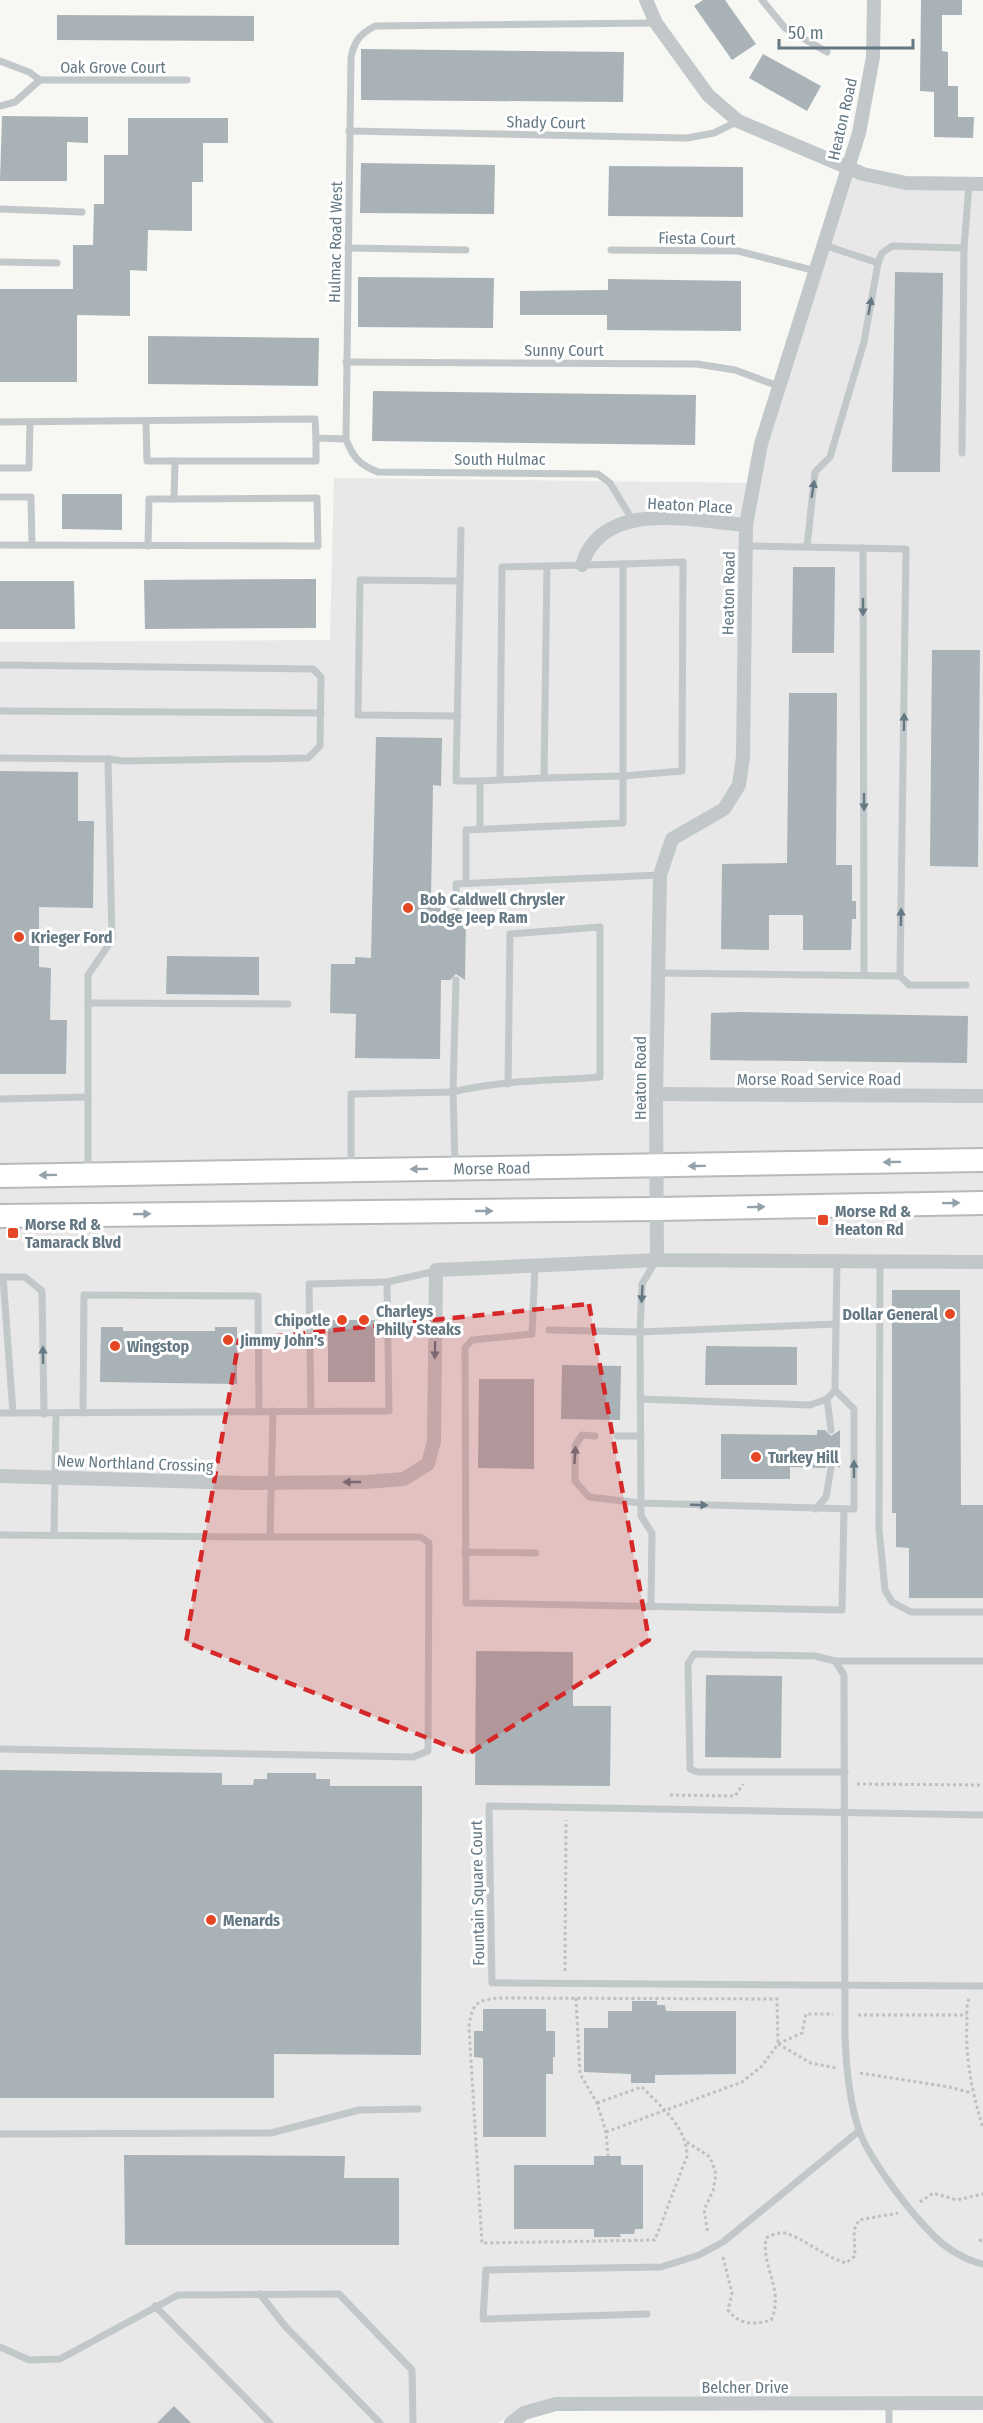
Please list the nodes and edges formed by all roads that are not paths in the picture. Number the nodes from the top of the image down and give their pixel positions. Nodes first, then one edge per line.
1 (646, 0) edge
2 (762, 0) edge
3 (874, 0) edge
4 (656, 23) junction
5 (827, 52) dead end
6 (0, 60) edge
7 (40, 80) junction
8 (187, 80) dead end
9 (0, 106) edge
10 (738, 121) junction
11 (350, 131) junction
12 (848, 169) junction
13 (969, 184) junction
14 (983, 184) edge
15 (0, 209) edge
16 (82, 212) dead end
17 (824, 245) junction
18 (348, 248) junction
19 (964, 248) junction
20 (466, 250) dead end
21 (611, 250) dead end
22 (0, 262) edge
23 (57, 263) dead end
24 (878, 263) junction
25 (816, 271) junction
26 (346, 362) junction
27 (778, 386) junction
28 (0, 422) edge
29 (30, 422) junction
30 (146, 422) junction
31 (316, 438) junction
32 (346, 439) junction
33 (962, 453) dead end
34 (351, 454) joint
35 (175, 461) junction
36 (0, 468) edge
37 (0, 497) edge
38 (174, 499) junction
39 (632, 519) junction
40 (746, 525) junction
41 (461, 530) dead end
42 (0, 545) edge
43 (32, 545) junction
44 (148, 546) junction
45 (745, 546) junction
46 (807, 548) junction
47 (863, 548) junction
48 (623, 564) junction
49 (547, 566) junction
50 (582, 566) junction
51 (460, 581) junction
52 (0, 665) edge
53 (0, 711) edge
54 (321, 712) junction
55 (458, 716) junction
56 (0, 758) edge
57 (108, 759) junction
58 (623, 776) junction
59 (544, 778) junction
60 (500, 780) junction
61 (480, 781) junction
62 (480, 829) junction
63 (660, 875) junction
64 (466, 883) junction
65 (456, 920) dead end
66 (658, 973) junction
67 (864, 975) junction
68 (900, 976) junction
69 (456, 980) dead end
70 (966, 986) dead end
71 (88, 1003) junction
72 (288, 1004) dead end
73 (508, 1084) junction
74 (453, 1092) junction
75 (656, 1094) junction
76 (983, 1096) edge
77 (88, 1097) junction
78 (0, 1099) edge
79 (983, 1160) edge
80 (657, 1167) junction
81 (455, 1169) junction
82 (351, 1170) junction
83 (88, 1174) junction
84 (0, 1176) edge
85 (983, 1203) edge
86 (656, 1209) junction
87 (0, 1216) edge
88 (657, 1260) junction
89 (837, 1261) junction
90 (880, 1261) junction
91 (983, 1262) edge
92 (535, 1265) junction
93 (436, 1270) junction
94 (2, 1277) edge
95 (387, 1282) junction
96 (836, 1324) junction
97 (549, 1330) dead end
98 (640, 1332) junction
99 (835, 1389) junction
100 (640, 1399) junction
101 (827, 1399) junction
102 (260, 1411) junction
103 (273, 1411) junction
104 (311, 1411) junction
105 (0, 1413) edge
106 (13, 1413) junction
107 (83, 1413) junction
108 (44, 1414) junction
109 (56, 1414) junction
110 (831, 1430) dead end
111 (595, 1436) dead end
112 (617, 1436) dead end
113 (641, 1436) junction
114 (831, 1468) dead end
115 (0, 1476) edge
116 (56, 1477) junction
117 (269, 1482) junction
118 (641, 1503) junction
119 (816, 1509) junction
120 (844, 1509) junction
121 (0, 1535) edge
122 (54, 1536) junction
123 (270, 1537) junction
124 (465, 1552) junction
125 (536, 1553) dead end
126 (651, 1606) junction
127 (983, 1612) edge
128 (835, 1661) junction
129 (983, 1661) edge
130 (0, 1749) edge
131 (845, 1772) junction
132 (846, 1812) junction
133 (983, 1815) edge
134 (844, 1985) junction
135 (983, 1986) edge
136 (418, 2109) dead end
137 (859, 2131) junction
138 (0, 2134) edge
139 (983, 2264) edge
140 (260, 2294) junction
141 (155, 2306) junction
142 (647, 2314) dead end
143 (0, 2346) edge
144 (889, 2403) junction
145 (983, 2403) edge
146 (270, 2423) edge
147 (381, 2423) edge
148 (413, 2423) edge
149 (511, 2423) edge
150 (889, 2423) edge

1 - 4 street
2 - 5 lane
3 - 12 street, Heaton Road
4 - 10 street
4 - 11 lane, Hulmac Road West
6 - 7 lane, Oak Grove Court
7 - 8 lane, Oak Grove Court
7 - 9 lane, Oak Grove Court
10 - 11 lane, Shady Court
10 - 12 street
11 - 18 lane, Hulmac Road West
12 - 13 street
12 - 17 street, Heaton Road
13 - 14 street
13 - 19 lane
15 - 16 lane
17 - 24 lane
17 - 25 street, Heaton Road
18 - 20 lane
18 - 26 lane, Hulmac Road West
19 - 24 lane
19 - 33 lane
21 - 25 lane, Fiesta Court
22 - 23 lane
46 -> 24 lane
25 - 27 street, Heaton Road
26 - 27 lane, Sunny Court
26 - 32 lane, Hulmac Road West
27 - 40 street, Heaton Road
28 - 29 lane
29 - 30 lane
29 - 36 lane
30 - 31 lane
30 - 35 lane
31 - 32 lane
31 - 35 lane
32 - 34 lane, Hulmac Road West
34 - 39 lane, South Hulmac
35 - 38 lane
37 - 43 lane
38 - 44 lane
38 - 44 lane
39 - 40 street, Heaton Place
39 - 50 street, Heaton Place
40 - 45 street, Heaton Road
41 - 51 lane
42 - 43 lane
43 - 44 lane
45 - 46 lane
45 - 63 street, Heaton Road
46 - 47 lane
47 -> 67 lane
68 -> 47 lane
48 - 50 lane
48 - 58 lane
48 - 58 lane
49 - 50 lane
49 - 59 lane
49 - 60 lane
51 - 55 lane
51 - 55 lane
52 - 54 lane
53 - 54 lane
54 - 57 lane
55 - 61 lane
56 - 57 lane
57 - 71 lane
58 - 59 lane
58 - 62 lane
59 - 60 lane
60 - 61 lane
61 - 62 lane
62 - 64 lane
63 - 64 lane
63 - 66 street, Heaton Road
64 - 65 lane
66 - 67 lane
66 - 75 street, Heaton Road
67 - 68 lane
68 - 70 lane
69 - 74 lane
71 - 72 lane
71 - 77 lane
73 - 73 lane
73 - 74 lane
74 - 81 lane
74 - 82 lane
75 - 76 street, Morse Road Service Road
75 - 80 street, Heaton Road
77 - 78 lane
77 - 83 lane
79 -> 80 main road, Morse Road
80 - 81 main road, Morse Road
80 - 86 street
81 -> 82 main road, Morse Road
82 - 83 main road, Morse Road
83 -> 84 main road, Morse Road
86 -> 85 main road
87 -> 86 main road
86 - 88 street
88 - 89 street
88 - 92 street
88 -> 98 lane
89 - 90 street
89 - 96 lane
90 - 91 street
90 - 127 lane
92 - 93 street
92 - 124 lane
93 - 95 lane
93 -> 117 street, New Northland Crossing
94 - 106 lane
108 -> 94 lane
95 - 104 lane
95 - 104 lane
96 - 98 lane
96 - 99 lane
97 - 98 lane
98 - 100 lane
99 - 101 lane
120 -> 99 lane
100 - 101 lane
100 - 113 lane
101 - 110 lane
102 - 103 lane
102 - 107 lane
102 - 107 lane
103 - 104 lane
103 - 117 lane
105 - 106 lane
106 - 108 lane
107 - 109 lane
108 - 109 lane
109 - 116 lane
118 -> 111 lane
112 - 113 lane
113 - 118 lane
114 - 119 lane
115 - 116 street, New Northland Crossing
116 - 117 street, New Northland Crossing
116 - 122 lane
117 - 123 lane
118 -> 119 lane
118 - 126 lane
119 - 120 lane
120 - 126 lane
121 - 122 lane
122 - 123 lane
123 - 130 lane
124 - 125 lane
124 - 126 lane
128 - 129 lane
128 - 131 lane
128 - 131 lane
131 - 132 lane
132 - 133 lane, Fountain Square Court
132 - 134 lane
132 - 134 lane, Fountain Square Court
134 - 135 lane, Fountain Square Court
134 - 137 lane
136 - 138 lane
137 - 139 lane
137 - 142 lane
140 - 141 lane
140 - 147 lane
140 - 148 lane
141 - 143 lane
141 - 146 lane
144 - 145 street, Belcher Drive
144 - 149 street, Belcher Drive
144 - 150 lane

